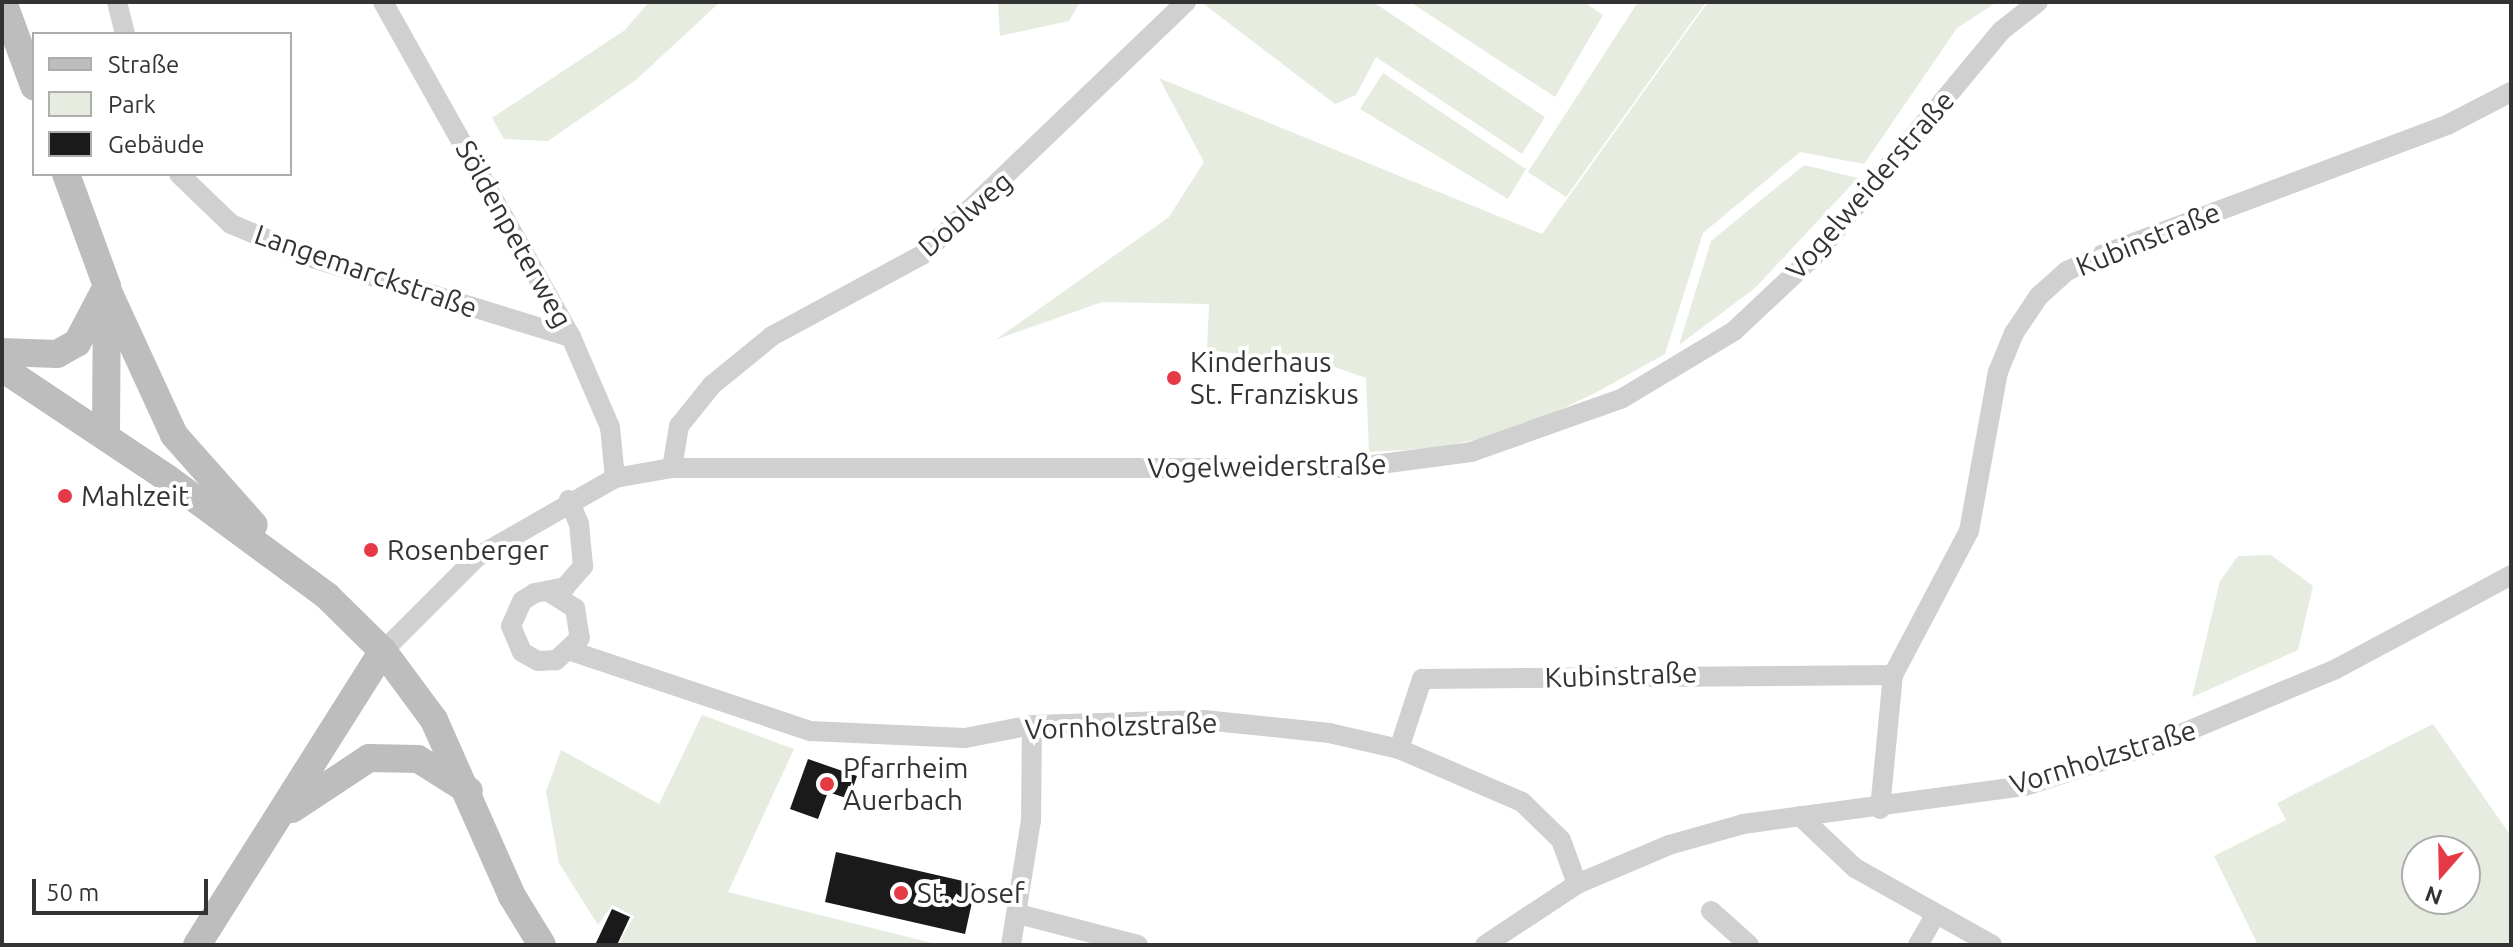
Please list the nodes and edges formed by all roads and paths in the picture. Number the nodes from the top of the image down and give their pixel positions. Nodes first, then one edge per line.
1 (3, 2) edge
2 (117, 2) edge
3 (383, 2) edge
4 (1186, 2) edge
5 (2038, 2) edge
6 (124, 32) edge
7 (32, 81) edge
8 (2511, 92) edge
9 (67, 176) edge
10 (181, 176) edge
11 (107, 287) junction
12 (571, 337) junction
13 (2, 352) edge
14 (2, 368) edge
15 (106, 436) junction
16 (672, 468) junction
17 (615, 478) junction
18 (569, 500) junction
19 (2511, 575) edge
20 (549, 592) junction
21 (327, 596) junction
22 (383, 651) junction
23 (571, 651) junction
24 (1893, 675) junction
25 (1032, 725) junction
26 (1399, 749) junction
27 (470, 791) junction
28 (1880, 809) junction
29 (1800, 816) junction
30 (279, 820) junction
31 (1577, 884) junction
32 (1711, 911) dead end
33 (1018, 914) junction
34 (1935, 916) junction
35 (197, 945) edge
36 (542, 945) edge
37 (1011, 945) edge
38 (1138, 945) edge
39 (1485, 945) edge
40 (1749, 945) edge
41 (1918, 945) edge
42 (1992, 945) edge

1 - 7 street
2 - 6 street
3 - 12 street, Söldenpeterweg
4 - 16 street, Doblweg
5 - 16 street, Vogelweiderstraße
8 - 24 street, Kubinstraße
9 - 11 street
10 - 12 street, Langemarckstraße
11 - 13 street
11 - 15 street
11 - 21 street
12 - 17 street, Söldenpeterweg
14 - 15 street
15 - 21 street
16 - 17 street, Vogelweiderstraße
17 - 18 street, Vogelweiderstraße
18 - 20 street, Vornholzstraße
18 - 22 street, Vogelweiderstraße
19 - 28 street, Vornholzstraße
20 - 23 street
20 - 23 street, Vornholzstraße
21 - 22 street
22 - 27 street
22 - 30 street
23 - 25 street, Vornholzstraße
24 - 26 street, Kubinstraße
24 - 28 street, Kubinstraße
25 - 26 street, Vornholzstraße
25 - 33 street
26 - 31 street, Vornholzstraße
27 - 30 street
27 - 36 street
28 - 29 street, Vornholzstraße
29 - 31 street, Vornholzstraße
29 - 34 street
30 - 35 street
31 - 39 street, Vornholzstraße
32 - 40 street
33 - 37 street
33 - 38 street
34 - 41 street
34 - 42 street

